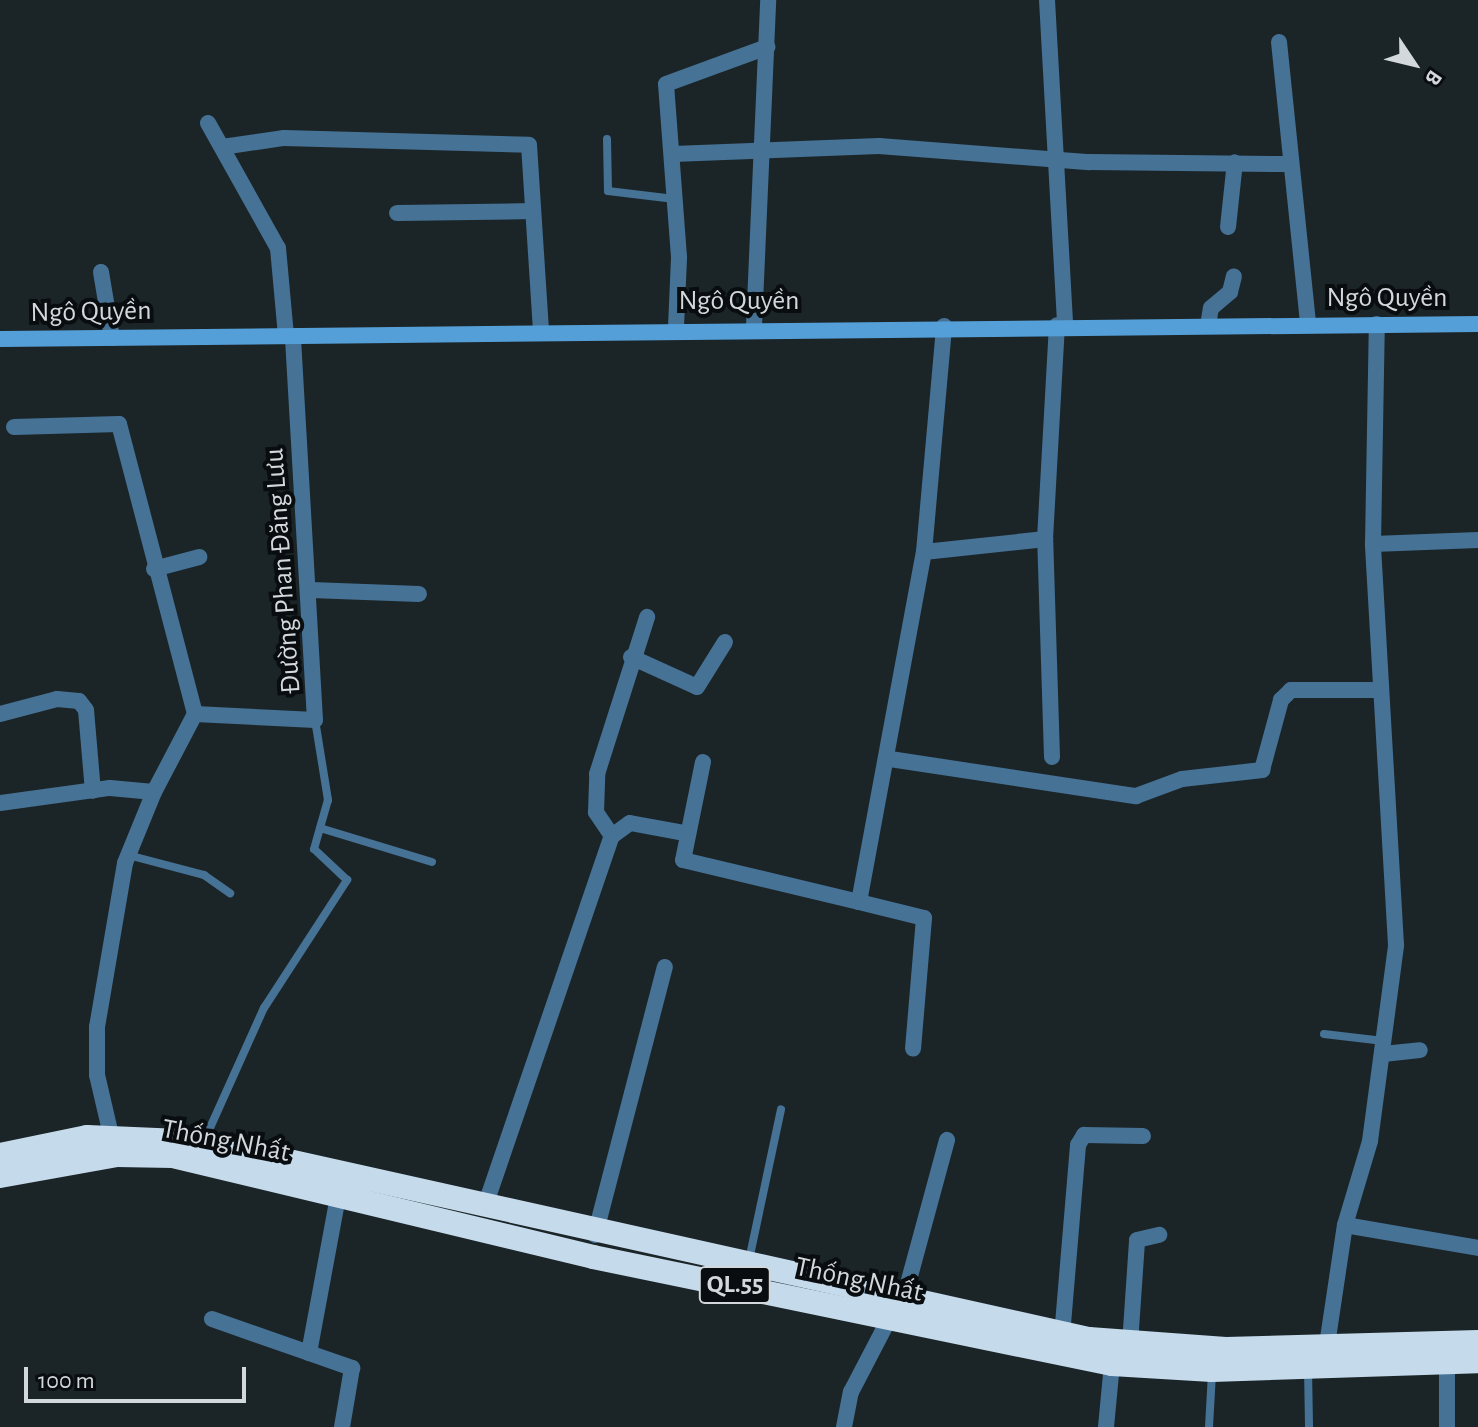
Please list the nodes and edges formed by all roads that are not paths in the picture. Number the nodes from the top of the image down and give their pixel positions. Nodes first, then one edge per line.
1 (768, 0) edge
2 (1047, 0) edge
3 (1279, 42) dead end
4 (767, 47) junction
5 (208, 123) dead end
6 (607, 139) dead end
7 (222, 147) junction
8 (764, 148) junction
9 (673, 154) junction
10 (1055, 159) junction
11 (1235, 162) junction
12 (1287, 164) junction
13 (676, 200) junction
14 (533, 211) junction
15 (397, 213) dead end
16 (1228, 227) dead end
17 (101, 272) dead end
18 (1234, 276) dead end
19 (1377, 324) junction
20 (1478, 324) edge
21 (1061, 325) junction
22 (1308, 325) junction
23 (754, 326) junction
24 (944, 326) junction
25 (1208, 326) junction
26 (676, 327) junction
27 (541, 331) junction
28 (290, 336) junction
29 (112, 338) junction
30 (0, 339) edge
31 (14, 427) dead end
32 (1045, 539) junction
33 (1478, 540) edge
34 (1373, 544) junction
35 (924, 552) junction
36 (199, 557) dead end
37 (154, 569) junction
38 (311, 590) junction
39 (419, 594) dead end
40 (647, 617) dead end
41 (725, 642) dead end
42 (631, 657) junction
43 (1380, 690) junction
44 (0, 714) edge
45 (195, 714) junction
46 (315, 720) junction
47 (1052, 757) dead end
48 (890, 759) junction
49 (703, 762) dead end
50 (93, 791) junction
51 (154, 792) junction
52 (0, 803) edge
53 (320, 828) junction
54 (685, 833) junction
55 (612, 836) junction
56 (128, 855) junction
57 (432, 862) dead end
58 (230, 893) dead end
59 (859, 902) junction
60 (665, 967) dead end
61 (1324, 1034) dead end
62 (1384, 1047) junction
63 (913, 1049) dead end
64 (1420, 1050) dead end
65 (781, 1109) dead end
66 (111, 1135) junction
67 (1143, 1136) dead end
68 (947, 1140) dead end
69 (203, 1142) junction
70 (0, 1155) edge
71 (0, 1176) edge
72 (338, 1196) junction
73 (430, 1206) junction
74 (485, 1206) junction
75 (1345, 1225) junction
76 (595, 1235) junction
77 (1159, 1235) dead end
78 (1478, 1248) edge
79 (748, 1264) junction
80 (884, 1307) junction
81 (212, 1319) dead end
82 (1062, 1336) junction
83 (1478, 1342) edge
84 (1130, 1344) junction
85 (1327, 1345) junction
86 (309, 1353) junction
87 (1258, 1359) junction
88 (1447, 1361) junction
89 (1478, 1361) edge
90 (1308, 1363) junction
91 (1112, 1364) junction
92 (1212, 1370) junction
93 (342, 1427) edge
94 (844, 1427) edge
95 (1106, 1427) edge
96 (1209, 1427) edge
97 (1309, 1427) edge
98 (1447, 1427) edge

1 - 4 street
2 - 10 street
3 - 12 street
4 - 8 street
4 - 9 street
5 - 7 street, Đường Phan Đăng Lưu
6 - 13 lane
7 - 14 street
7 - 28 street, Đường Phan Đăng Lưu
8 - 9 street
8 - 10 street
8 - 23 street
9 - 13 street
10 - 11 street
10 - 21 street
11 - 12 street
11 - 16 street
12 - 22 street
13 - 26 street
14 - 15 street
14 - 27 street
17 - 29 street
18 - 25 street
19 - 20 street, Ngô Quyền
19 - 22 street, Ngô Quyền
19 - 34 street
21 - 24 street, Ngô Quyền
21 - 25 street, Ngô Quyền
21 - 32 street
22 - 25 street, Ngô Quyền
23 - 24 street, Ngô Quyền
23 - 26 street, Ngô Quyền
24 - 35 street
26 - 27 street, Ngô Quyền
27 - 28 street, Ngô Quyền
28 - 29 street, Ngô Quyền
28 - 38 street, Đường Phan Đăng Lưu
29 - 30 street, Ngô Quyền
31 - 37 street
32 - 35 street
32 - 47 street
33 - 34 street
34 - 43 street
35 - 48 street
36 - 37 street
37 - 45 street
38 - 39 street
38 - 46 street, Đường Phan Đăng Lưu
40 - 42 street
41 - 42 street
42 - 55 street
43 - 48 street
43 - 62 street
44 - 50 street
45 - 46 street, Đường Phan Đăng Lưu
45 - 51 street
46 - 53 lane
48 - 59 street
49 - 54 street
50 - 51 street
50 - 52 street
51 - 56 street
53 - 57 lane
53 - 69 lane
54 - 55 street
54 - 59 street
55 - 74 street
56 - 58 lane
56 - 66 street
59 - 63 street
60 - 76 street
61 - 62 lane
62 - 64 street
62 - 75 street
65 - 79 lane
66 - 69 highway, Thống Nhất / QL.55
66 - 70 highway, Thống Nhất / QL.55
67 - 82 street
68 - 80 street
69 - 73 highway, Thống Nhất / QL.55
71 - 72 highway, Thống Nhất / QL.55
72 - 73 highway, Thống Nhất / QL.55
72 - 86 street
73 - 74 highway, Thống Nhất / QL.55
73 - 80 highway, Thống Nhất / QL.55
74 - 76 highway, Thống Nhất / QL.55
75 - 78 street
75 - 85 street
76 - 79 highway, Thống Nhất / QL.55
77 - 84 street
79 - 80 highway, Thống Nhất / QL.55
80 - 82 highway, Thống Nhất / QL.55
80 - 91 highway, Thống Nhất / QL.55
80 - 94 street
81 - 86 street
82 - 84 highway, Thống Nhất / QL.55
83 - 85 highway, Thống Nhất / QL.55
84 - 87 highway, Thống Nhất / QL.55
85 - 87 highway, Thống Nhất / QL.55
86 - 93 street
87 - 90 highway, Thống Nhất / QL.55
87 - 92 highway, Thống Nhất / QL.55
88 - 89 highway, Thống Nhất / QL.55
88 - 90 highway, Thống Nhất / QL.55
88 - 98 street
90 - 97 lane
91 - 92 highway, Thống Nhất / QL.55
91 - 95 street
92 - 96 lane

